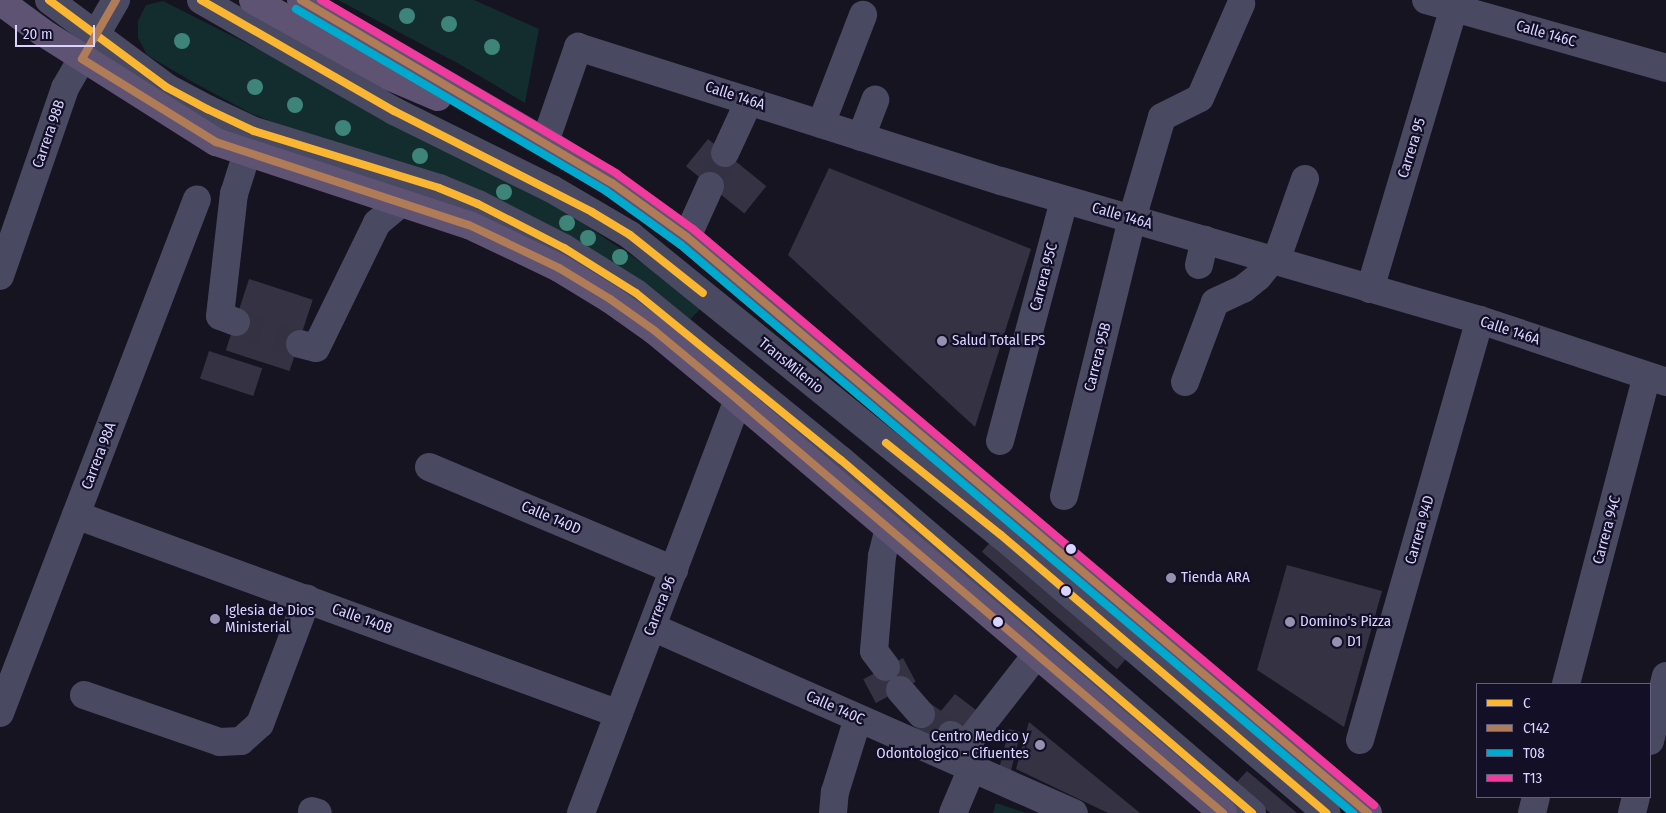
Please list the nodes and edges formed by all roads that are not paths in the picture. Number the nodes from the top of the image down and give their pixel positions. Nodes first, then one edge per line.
1 (49, 0) edge
2 (116, 0) edge
3 (201, 0) edge
4 (253, 0) edge
5 (301, 0) edge
6 (1426, 0) edge
7 (0, 1) edge
8 (1241, 4) dead end
9 (1454, 8) junction
10 (863, 15) dead end
11 (89, 47) junction
12 (1666, 68) edge
13 (875, 100) dead end
14 (750, 101) junction
15 (821, 124) junction
16 (861, 137) junction
17 (545, 142) junction
18 (247, 153) junction
19 (725, 153) tunnel mouth
20 (1304, 179) dead end
21 (710, 186) tunnel mouth
22 (197, 199) dead end
23 (1064, 200) junction
24 (402, 202) junction
25 (1132, 219) junction
26 (687, 237) junction
27 (1276, 261) junction
28 (0, 276) edge
29 (1370, 288) junction
30 (1480, 320) junction
31 (236, 322) tunnel mouth
32 (300, 344) tunnel mouth
33 (1657, 379) edge
34 (1185, 382) dead end
35 (738, 400) junction
36 (1000, 441) dead end
37 (429, 467) dead end
38 (1064, 496) dead end
39 (76, 515) junction
40 (888, 528) junction
41 (674, 570) junction
42 (307, 599) junction
43 (652, 627) junction
44 (1037, 654) junction
45 (886, 667) dead end
46 (1666, 676) edge
47 (1566, 683) edge
48 (900, 690) dead end
49 (84, 695) dead end
50 (0, 713) edge
51 (619, 714) junction
52 (921, 714) tunnel mouth
53 (858, 718) junction
54 (950, 735) tunnel mouth
55 (1651, 737) edge
56 (1360, 740) dead end
57 (972, 768) junction
58 (1536, 798) edge
59 (1636, 798) edge
60 (581, 813) edge
61 (833, 813) edge
62 (953, 813) edge
63 (1074, 813) edge
64 (1223, 813) edge
65 (1252, 813) edge
66 (1326, 813) edge
67 (1368, 813) edge
68 (1532, 813) edge
69 (1632, 813) edge

1 - 11 street
2 - 11 street, Carrera 98B
3 - 66 street, TransMilenio
4 - 17 main road
5 - 17 main road
6 - 9 street, Calle 146C
7 - 11 main road
8 - 25 street, Carrera 95B
9 - 12 street, Calle 146C
9 - 29 street, Carrera 95
10 - 15 street
11 - 18 main road
11 - 28 street, Carrera 98B
11 - 65 street
13 - 16 street
14 - 15 street, Calle 146A
14 - 17 street, Calle 146A
14 - 19 street
15 - 16 street, Calle 146A
16 - 23 street, Calle 146A
17 - 26 main road
18 - 24 main road
18 - 31 street
20 - 27 street
21 - 26 street
22 - 39 street, Carrera 98A
23 - 25 street, Calle 146A
23 - 36 street, Carrera 95C
24 - 32 street
24 - 35 main road
25 - 27 street, Calle 146A
25 - 38 street, Carrera 95B
26 - 67 main road
27 - 29 street, Calle 146A
27 - 34 street
29 - 30 street, Calle 146A
30 - 33 street, Calle 146A
30 - 56 street, Carrera 94D
33 - 47 street, Carrera 94C
35 - 40 main road
35 - 41 street, Carrera 96
37 - 41 street, Calle 140D
39 - 42 street, Calle 140B
39 - 50 street, Carrera 98A
40 - 44 main road
40 - 45 street
41 - 43 street, Carrera 96
42 - 49 street
42 - 51 street, Calle 140B
43 - 51 street, Carrera 96
43 - 53 street, Calle 140C
44 - 54 street
44 - 64 main road
46 - 55 street
48 - 52 street
51 - 60 street, Carrera 96
53 - 57 street, Calle 140C
53 - 61 street
57 - 62 street
57 - 63 street, Calle 140C
58 - 68 street
59 - 69 street

